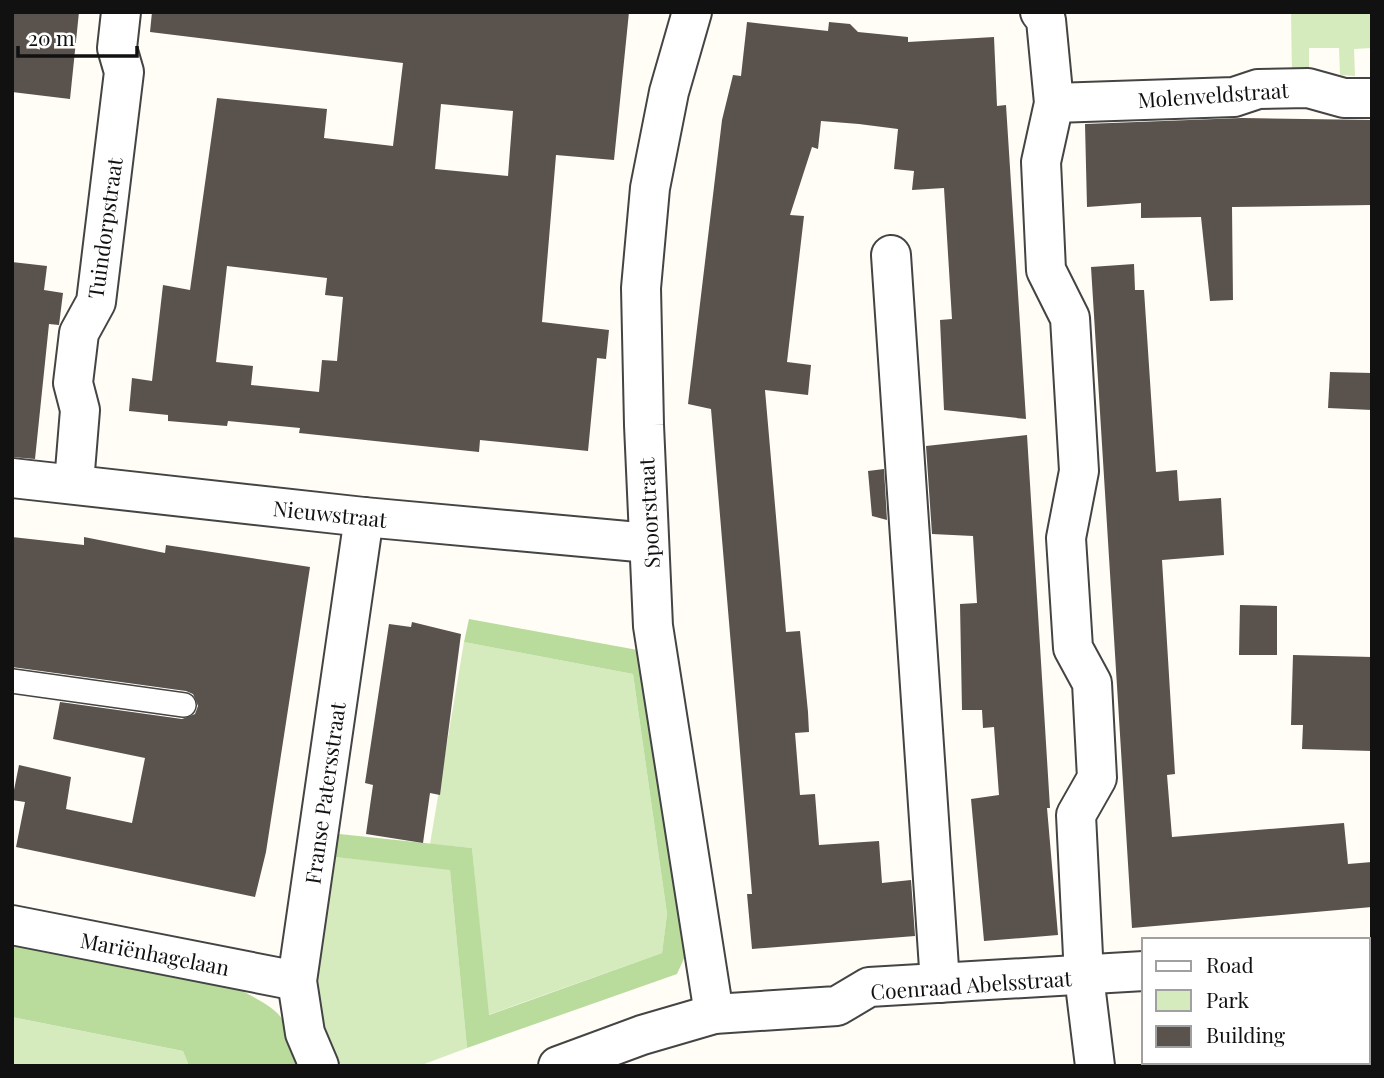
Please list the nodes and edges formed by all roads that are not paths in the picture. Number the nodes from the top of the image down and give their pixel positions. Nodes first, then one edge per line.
1 (121, 12) edge
2 (692, 12) edge
3 (1040, 12) edge
4 (1372, 98) edge
5 (1054, 103) junction
6 (891, 255) dead end
7 (12, 478) edge
8 (74, 483) junction
9 (364, 517) junction
10 (649, 543) junction
11 (12, 681) edge
12 (184, 705) dead end
13 (12, 925) edge
14 (1142, 971) edge
15 (1084, 976) junction
16 (298, 981) junction
17 (940, 983) junction
18 (714, 1014) junction
19 (643, 1051) edge
20 (1184, 1064) edge
21 (319, 1066) edge
22 (558, 1066) edge
23 (1095, 1066) edge
24 (1162, 1066) edge

1 - 8 street, Tuindorpstraat
2 - 10 street, Spoorstraat
3 - 5 street
4 - 5 street, Molenveldstraat
5 - 15 street
6 - 17 street
7 - 8 street, Nieuwstraat
8 - 9 street, Nieuwstraat
9 - 10 street, Nieuwstraat
9 - 16 street, Franse Patersstraat
10 - 18 street, Spoorstraat
11 - 12 lane
13 - 16 street, Mariënhagelaan
14 - 15 street, Coenraad Abelsstraat
15 - 17 street, Coenraad Abelsstraat
15 - 23 street
16 - 21 street, Franse Patersstraat
17 - 18 street, Coenraad Abelsstraat
18 - 19 street, Coenraad Abelsstraat
19 - 22 street, Coenraad Abelsstraat
20 - 24 street

